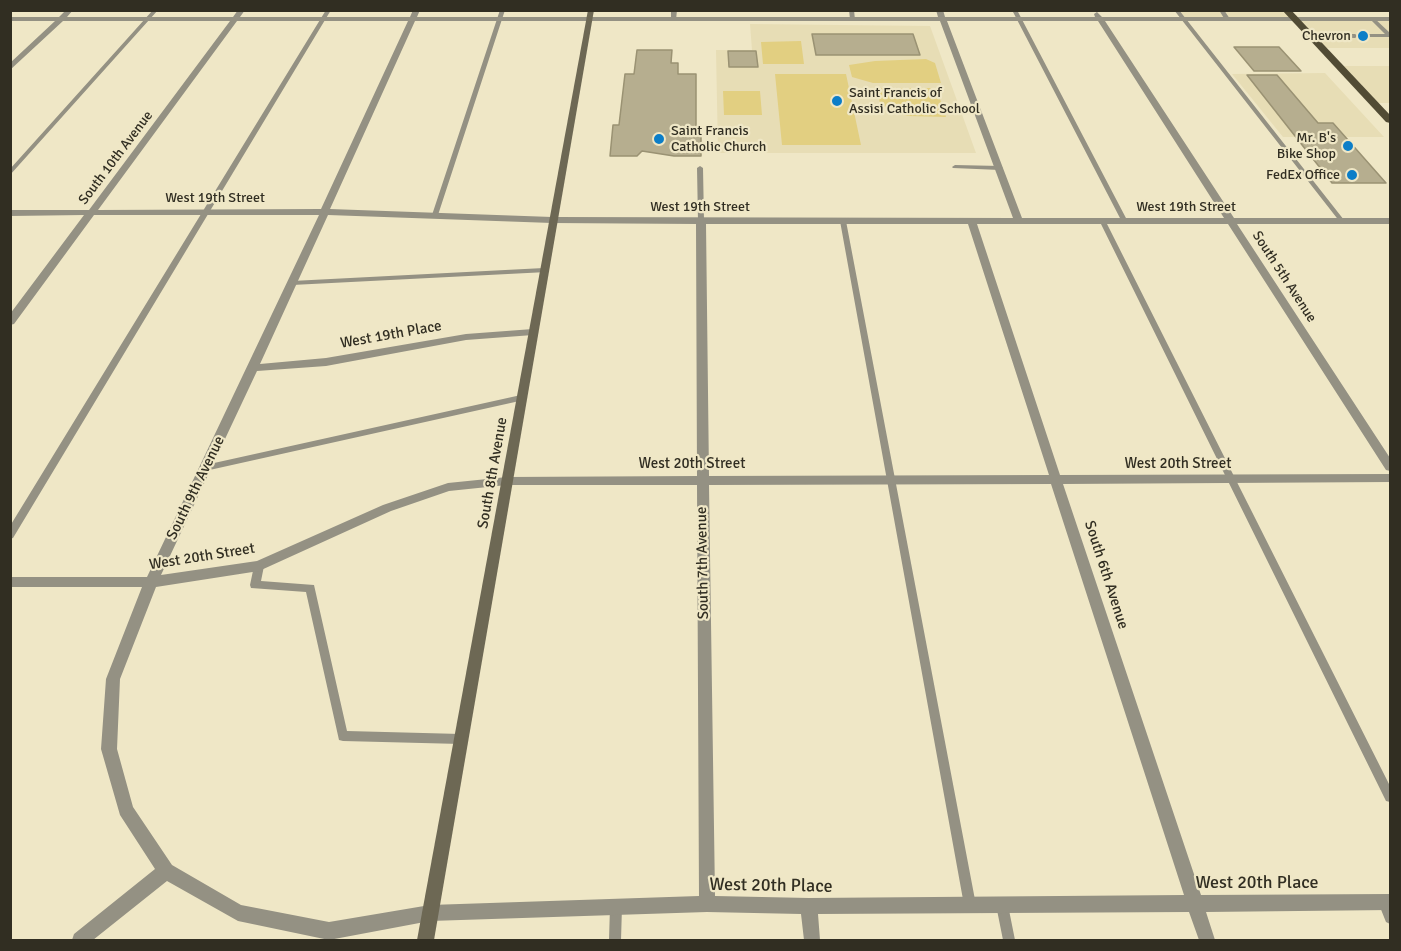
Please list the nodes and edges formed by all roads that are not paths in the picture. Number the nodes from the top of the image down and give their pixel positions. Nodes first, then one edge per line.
1 (70, 10) edge
2 (156, 10) edge
3 (242, 10) edge
4 (329, 10) edge
5 (502, 10) edge
6 (674, 10) edge
7 (764, 10) edge
8 (850, 10) edge
9 (1014, 10) edge
10 (1176, 10) edge
11 (1221, 10) edge
12 (1286, 10) edge
13 (415, 15) edge
14 (590, 15) edge
15 (941, 15) edge
16 (1098, 15) edge
17 (10, 19) edge
18 (61, 19) junction
19 (148, 19) junction
20 (674, 19) junction
21 (764, 19) junction
22 (853, 19) junction
23 (1019, 19) junction
24 (1182, 19) junction
25 (1227, 19) junction
26 (1294, 19) junction
27 (1373, 19) junction
28 (1390, 19) edge
29 (235, 20) junction
30 (324, 20) junction
31 (500, 20) junction
32 (1311, 36) junction
33 (1355, 36) dead end
34 (1369, 36) dead end
35 (1390, 36) edge
36 (10, 68) edge
37 (1390, 120) edge
38 (955, 167) dead end
39 (700, 168) dead end
40 (1000, 168) junction
41 (10, 173) edge
42 (93, 212) junction
43 (206, 212) junction
44 (324, 212) junction
45 (10, 213) edge
46 (435, 215) junction
47 (552, 220) junction
48 (843, 220) junction
49 (971, 220) junction
50 (1018, 220) junction
51 (1102, 220) junction
52 (1124, 220) junction
53 (1232, 220) junction
54 (1342, 220) junction
55 (701, 221) junction
56 (1390, 221) edge
57 (544, 270) junction
58 (292, 283) junction
59 (10, 321) edge
60 (533, 332) junction
61 (253, 368) junction
62 (521, 398) junction
63 (1390, 467) edge
64 (205, 468) junction
65 (1390, 478) edge
66 (891, 479) junction
67 (1057, 480) junction
68 (1232, 480) junction
69 (507, 481) junction
70 (702, 481) junction
71 (10, 535) edge
72 (259, 566) junction
73 (10, 582) edge
74 (151, 582) junction
75 (461, 739) junction
76 (1390, 798) edge
77 (166, 871) junction
78 (1195, 903) junction
79 (706, 904) junction
80 (970, 905) junction
81 (1002, 905) junction
82 (809, 906) junction
83 (616, 907) junction
84 (1388, 908) edge
85 (430, 913) junction
86 (80, 940) edge
87 (426, 940) edge
88 (615, 940) edge
89 (812, 940) edge
90 (1009, 940) edge
91 (1207, 940) edge

1 - 18 street
2 - 19 lane
3 - 29 street, South 10th Avenue
4 - 30 lane
5 - 31 lane
6 - 20 lane
7 - 21 street
8 - 22 lane
9 - 23 lane
10 - 24 lane
11 - 25 lane
12 - 26 main road
13 - 30 street
13 - 31 street
13 - 44 street, South 9th Avenue
14 - 20 street
14 - 31 street
14 - 47 street, South 8th Avenue
15 - 22 street
15 - 23 street
15 - 40 street
16 - 23 street
16 - 24 street
16 - 53 street, South 5th Avenue
17 - 18 street
18 - 19 street
18 - 36 street
19 - 29 street
19 - 41 lane
20 - 21 street
21 - 22 street
23 - 52 lane
24 - 25 street
24 - 54 lane
25 - 26 street
26 - 27 street
26 - 32 main road
27 - 28 street
27 - 35 lane
29 - 30 street
29 - 42 street, South 10th Avenue
30 - 43 lane
31 - 46 lane
32 - 33 lane
32 - 37 main road
34 - 35 lane
38 - 40 lane
39 - 55 lane
40 - 50 street
42 - 43 street, West 19th Street
42 - 45 street, West 19th Street
42 - 59 street, South 10th Avenue
43 - 44 street, West 19th Street
43 - 71 lane
44 - 46 street, West 19th Street
44 - 58 street, South 9th Avenue
46 - 47 street, West 19th Street
47 - 55 street, West 19th Street
47 - 57 street, South 8th Avenue
48 - 49 street, West 19th Street
48 - 55 street, West 19th Street
48 - 66 lane
49 - 50 street, West 19th Street
49 - 67 street, South 6th Avenue
50 - 51 street, West 19th Street
51 - 52 street, West 19th Street
51 - 68 lane
52 - 53 street, West 19th Street
53 - 54 street, West 19th Street
53 - 63 street, South 5th Avenue
54 - 56 street, West 19th Street
55 - 70 street, South 7th Avenue
57 - 58 lane
57 - 60 street, South 8th Avenue
58 - 61 street, South 9th Avenue
60 - 61 street, West 19th Place
60 - 62 street, South 8th Avenue
61 - 64 street, South 9th Avenue
62 - 64 lane
62 - 69 street, South 8th Avenue
64 - 74 street, South 9th Avenue
65 - 68 street, West 20th Street
66 - 67 street, West 20th Street
66 - 70 street, West 20th Street
66 - 80 lane
67 - 68 street, West 20th Street
67 - 78 street, South 6th Avenue
68 - 76 lane
69 - 70 street, West 20th Street
69 - 72 street, West 20th Street
69 - 75 street, South 8th Avenue
70 - 79 street, South 7th Avenue
72 - 74 street, West 20th Street
72 - 75 lane
73 - 74 street, West 20th Street
74 - 77 street, South 9th Avenue
75 - 85 street, South 8th Avenue
77 - 85 street, West 20th Place
77 - 86 street
78 - 81 street, West 20th Place
78 - 84 street, West 20th Place
78 - 91 street, South 6th Avenue
79 - 82 street, West 20th Place
79 - 83 street, West 20th Place
80 - 81 street, West 20th Place
80 - 82 street, West 20th Place
81 - 90 lane
82 - 89 street
83 - 85 street, West 20th Place
83 - 88 lane
85 - 87 street, South 8th Avenue

